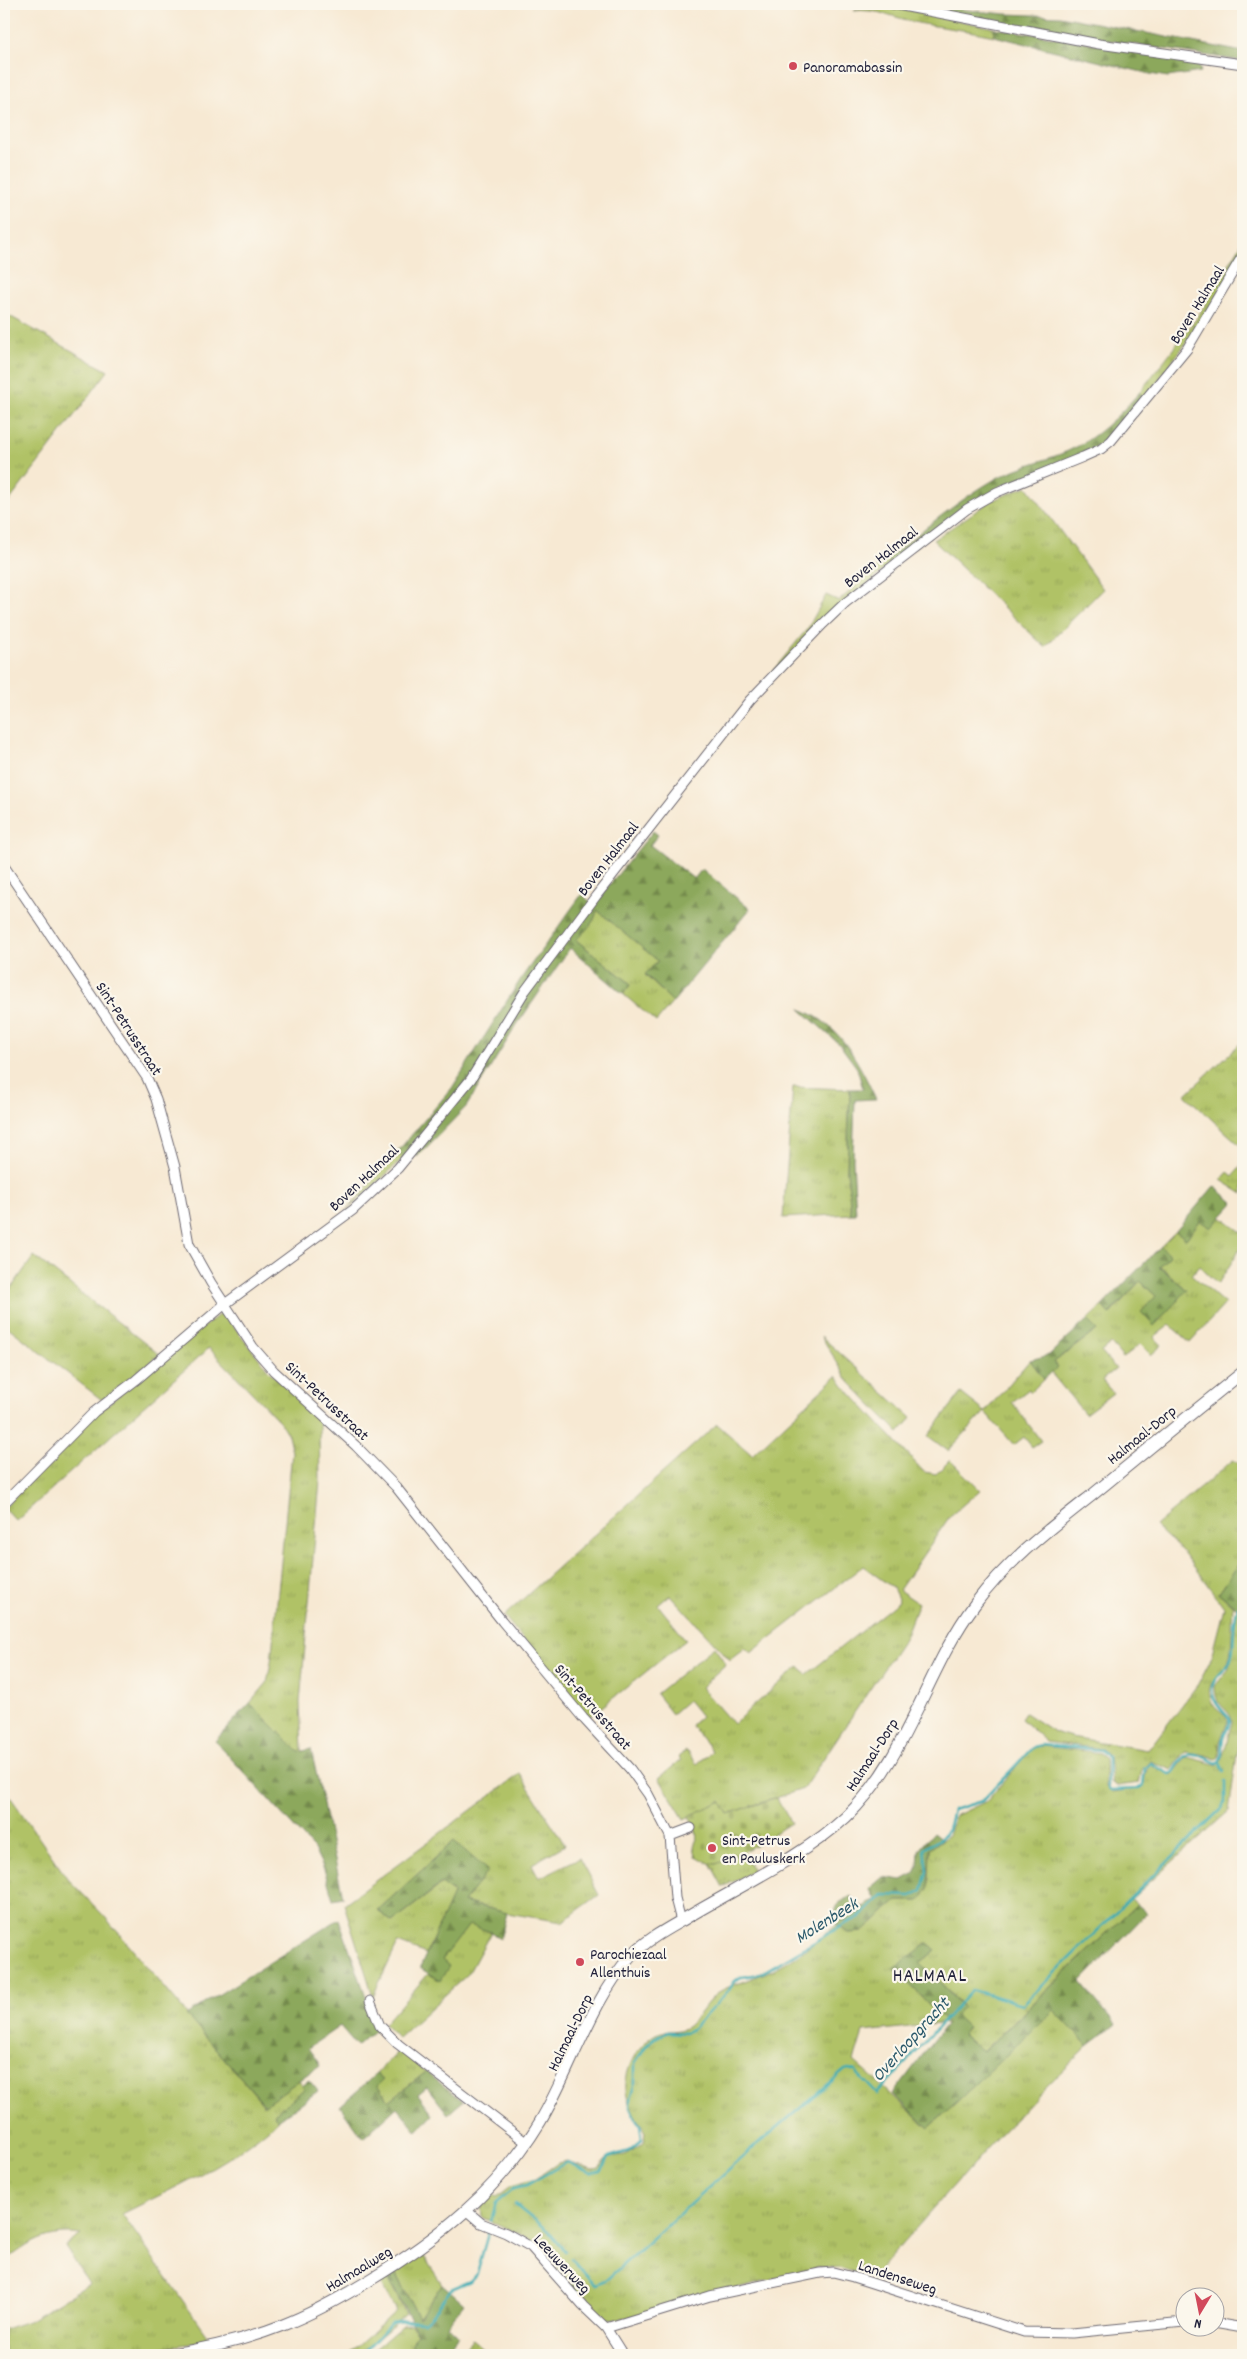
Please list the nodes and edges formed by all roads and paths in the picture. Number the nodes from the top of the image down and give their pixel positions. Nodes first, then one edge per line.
1 (892, 4) edge
2 (1243, 64) edge
3 (1243, 255) edge
4 (4, 866) edge
5 (225, 1304) junction
6 (1243, 1372) edge
7 (4, 1503) edge
8 (691, 1828) dead end
9 (670, 1836) junction
10 (681, 1921) junction
11 (370, 2001) dead end
12 (527, 2142) junction
13 (467, 2211) junction
14 (1174, 2323) edge
15 (1224, 2325) edge
16 (606, 2328) junction
17 (1243, 2328) edge
18 (166, 2355) edge
19 (623, 2355) edge

1 - 2 street
3 - 5 street, Boven Halmaal
4 - 5 street, Sint-Petrusstraat
5 - 7 street, Boven Halmaal
5 - 9 street, Sint-Petrusstraat
6 - 10 street, Halmaal-Dorp
8 - 9 street
9 - 10 street, Sint-Petrusstraat
10 - 12 street, Halmaal-Dorp
11 - 12 street
12 - 13 street, Halmaalweg
13 - 16 street, Leeuwerweg
13 - 18 street, Halmaalweg
14 - 16 street, Landenseweg
15 - 17 street
16 - 19 street, Leeuwerweg

